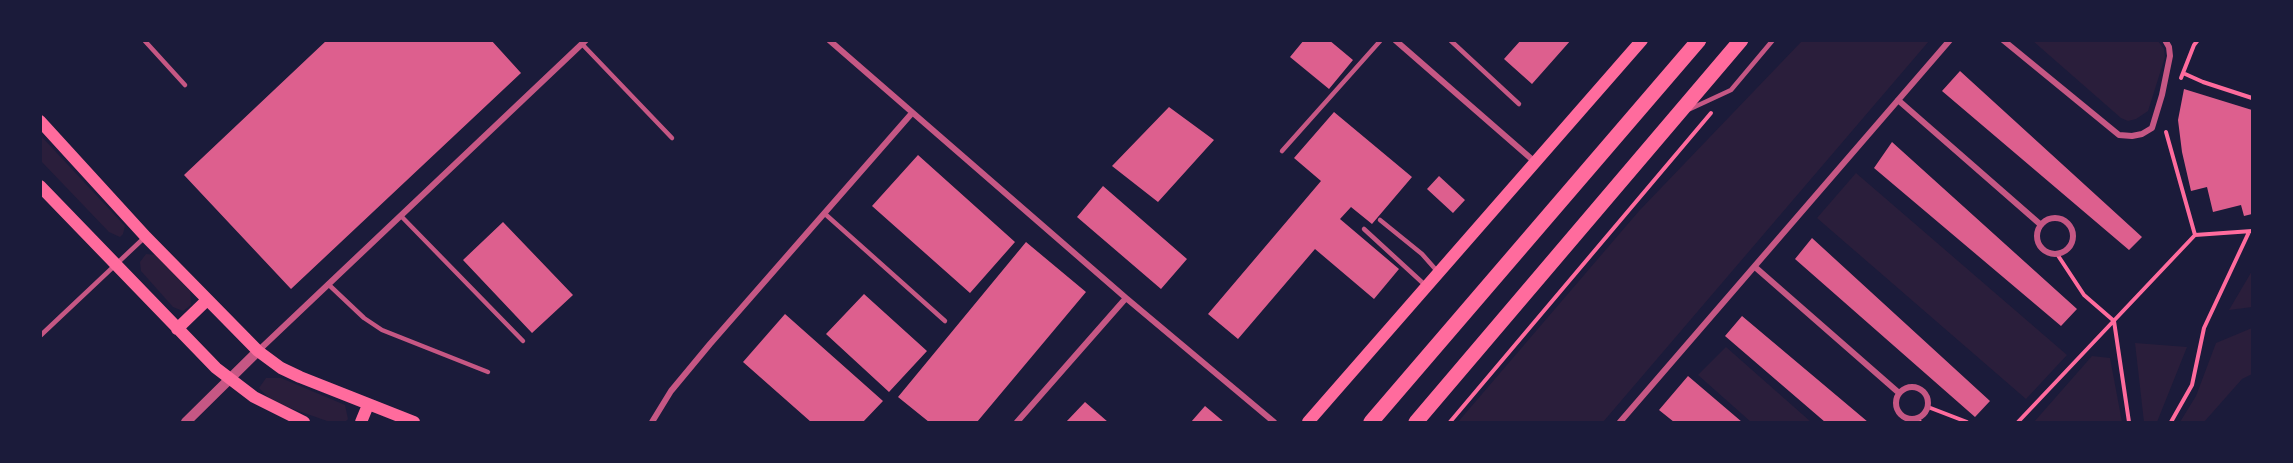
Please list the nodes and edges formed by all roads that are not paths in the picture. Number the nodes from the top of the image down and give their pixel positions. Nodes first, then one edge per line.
1 (144, 40) edge
2 (829, 40) edge
3 (1381, 40) edge
4 (1395, 40) edge
5 (1450, 40) edge
6 (1642, 40) edge
7 (1699, 40) edge
8 (1741, 40) edge
9 (1773, 40) edge
10 (1950, 40) edge
11 (2003, 40) edge
12 (2165, 40) edge
13 (584, 42) edge
14 (185, 85) dead end
15 (1898, 100) junction
16 (1519, 104) dead end
17 (912, 112) junction
18 (1677, 115) junction
19 (40, 122) edge
20 (672, 138) dead end
21 (1282, 151) dead end
22 (1536, 162) junction
23 (40, 186) edge
24 (824, 213) junction
25 (401, 216) junction
26 (1380, 220) dead end
27 (2041, 225) junction
28 (1364, 230) dead end
29 (146, 237) junction
30 (116, 265) junction
31 (1755, 267) junction
32 (1439, 273) junction
33 (328, 284) junction
34 (1426, 286) junction
35 (1126, 298) junction
36 (207, 300) junction
37 (945, 321) dead end
38 (177, 329) junction
39 (40, 336) edge
40 (523, 341) dead end
41 (258, 351) junction
42 (488, 372) dead end
43 (229, 379) junction
44 (1899, 393) junction
45 (368, 405) junction
46 (1918, 421) edge
47 (186, 423) edge
48 (304, 423) edge
49 (361, 423) edge
50 (414, 423) edge
51 (652, 423) edge
52 (1017, 423) edge
53 (1274, 423) edge
54 (1308, 423) edge
55 (1371, 423) edge
56 (1416, 423) edge
57 (1620, 423) edge

1 - 14 lane
2 - 17 street
3 - 21 lane
4 - 22 street
5 - 16 lane
6 - 22 main road
7 - 55 main road
8 - 18 main road
9 - 18 lane
10 - 15 street
11 - 12 street
13 - 20 lane
13 - 25 street
15 - 27 street
15 - 31 street
17 - 24 street
17 - 35 street
18 - 56 main road
19 - 29 main road
22 - 32 main road
23 - 30 main road
24 - 37 lane
24 - 51 street
25 - 33 street
25 - 40 lane
26 - 32 lane
27 - 27 street
28 - 34 lane
29 - 30 lane
29 - 36 main road
30 - 38 main road
30 - 39 lane
31 - 44 street
31 - 57 street
32 - 34 main road
33 - 41 street
33 - 42 lane
34 - 54 main road
35 - 52 street
35 - 53 street
36 - 38 main road
36 - 41 main road
38 - 43 main road
41 - 43 street
41 - 45 main road
43 - 47 street
43 - 48 main road
44 - 46 street
44 - 46 street
45 - 49 main road
45 - 50 main road

